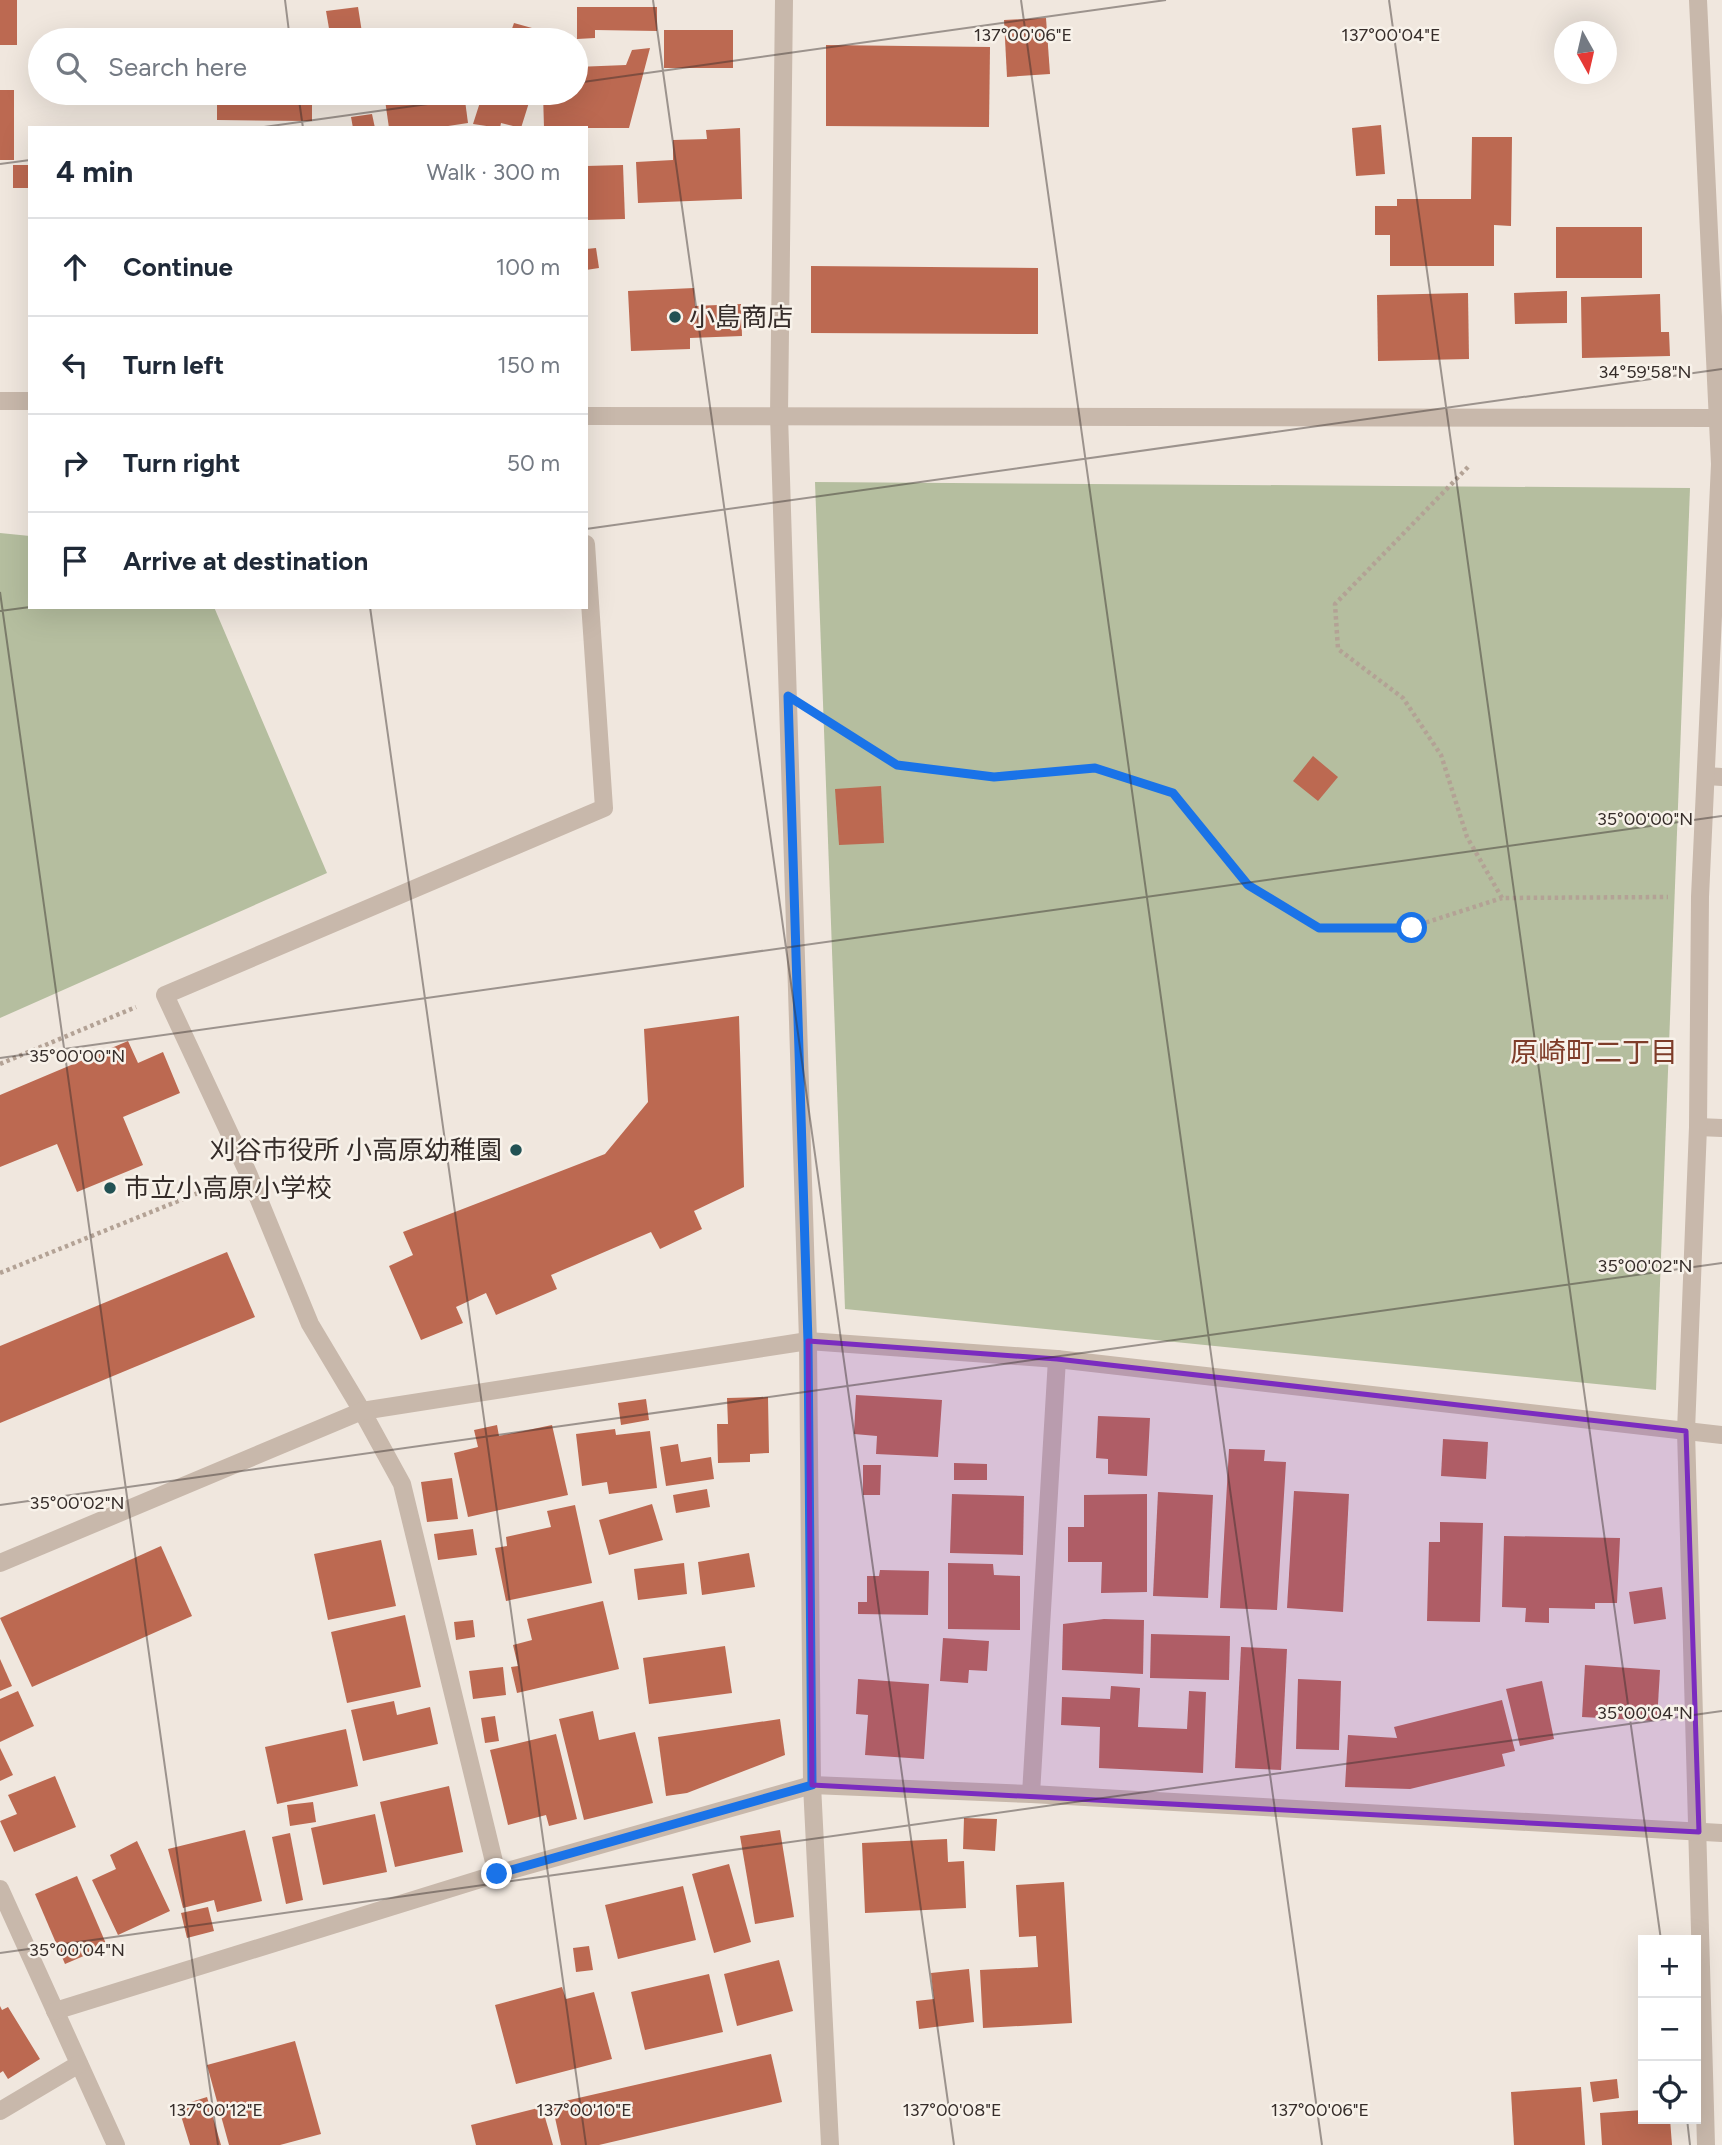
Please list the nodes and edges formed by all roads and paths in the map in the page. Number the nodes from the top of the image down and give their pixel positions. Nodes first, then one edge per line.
1 (783, 0) edge
2 (1698, 0) edge
3 (0, 401) edge
4 (28, 401) edge
5 (779, 415) junction
6 (588, 416) edge
7 (1720, 418) edge
8 (1468, 467) dead end
9 (588, 573) edge
10 (788, 696) junction
11 (1715, 777) edge
12 (1700, 897) junction
13 (1502, 898) junction
14 (166, 995) junction
15 (0, 1064) edge
16 (1698, 1127) junction
17 (1722, 1128) edge
18 (247, 1173) junction
19 (0, 1273) edge
20 (808, 1342) junction
21 (1057, 1359) junction
22 (362, 1411) junction
23 (1686, 1432) junction
24 (1722, 1435) edge
25 (0, 1563) edge
26 (812, 1785) junction
27 (1031, 1794) junction
28 (1699, 1832) junction
29 (1722, 1833) edge
30 (497, 1874) junction
31 (0, 1889) edge
32 (55, 2011) junction
33 (79, 2064) junction
34 (0, 2111) edge
35 (116, 2145) edge
36 (830, 2145) edge
37 (1706, 2145) edge

1 - 5 street
2 - 7 street
3 - 4 street
5 - 6 street
5 - 7 street
5 - 10 street
7 - 11 street
8 - 13 path
9 - 14 street
10 - 13 path
10 - 20 street
11 - 12 street
12 - 13 path
12 - 16 street
14 - 15 path
14 - 18 street
16 - 17 street
16 - 23 street
18 - 19 path
18 - 22 street
20 - 21 street
20 - 22 street
20 - 26 street
21 - 23 street
21 - 27 street
22 - 25 street
22 - 30 street
23 - 24 street
23 - 28 street
26 - 27 street
26 - 30 street
26 - 36 street
27 - 28 street
28 - 29 street
28 - 37 street
30 - 32 street
31 - 32 street
32 - 33 street
33 - 34 street
33 - 35 street

